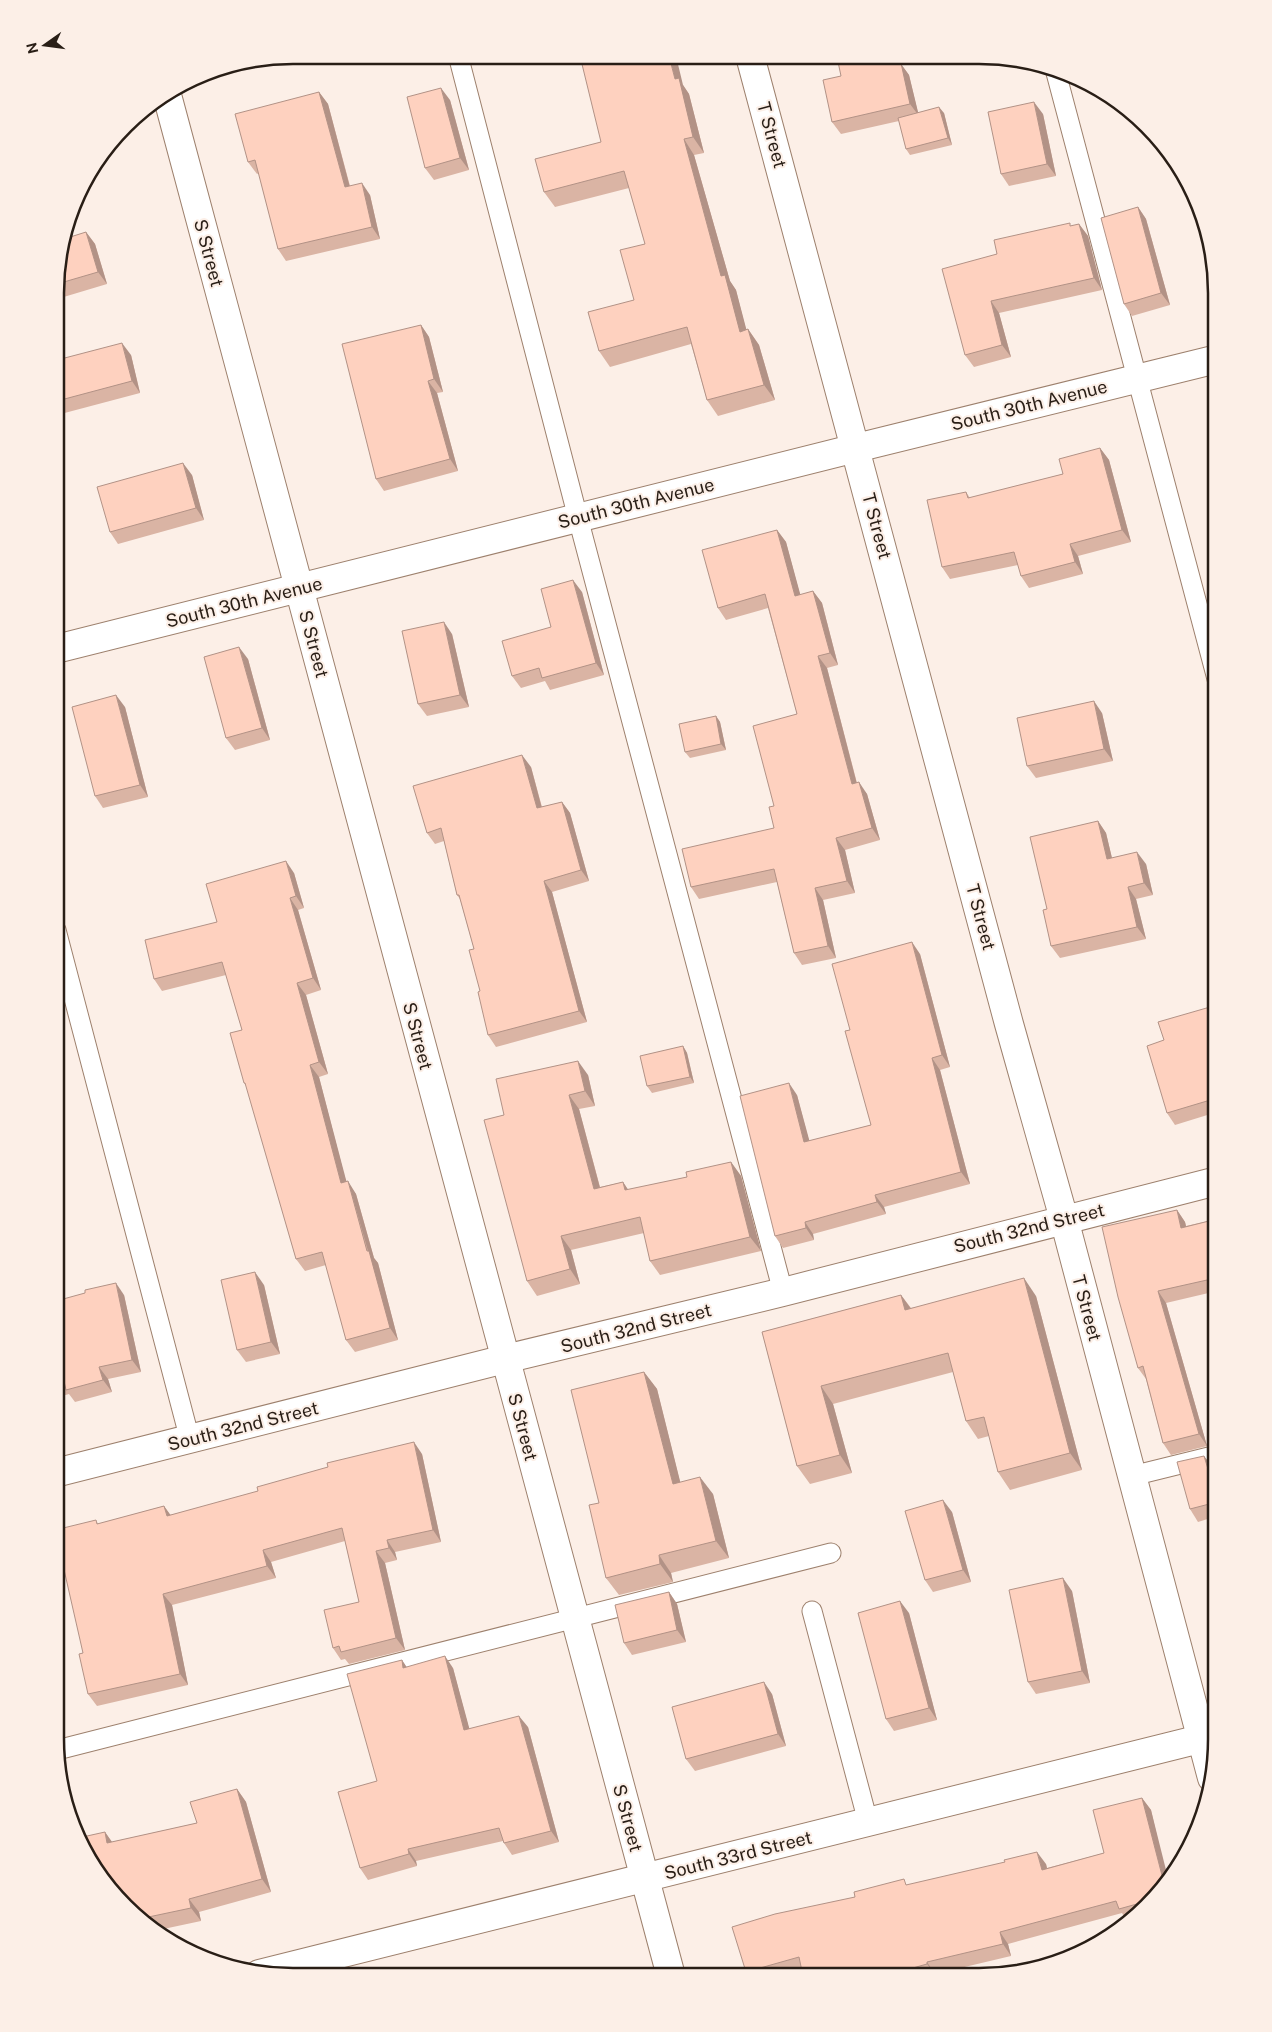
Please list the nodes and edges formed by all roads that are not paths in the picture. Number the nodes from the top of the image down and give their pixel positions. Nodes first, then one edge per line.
1 (460, 64) edge
2 (752, 64) edge
3 (1057, 78) edge
4 (168, 100) edge
5 (1208, 361) edge
6 (1137, 378) junction
7 (856, 448) junction
8 (578, 518) junction
9 (299, 589) junction
10 (1208, 645) edge
11 (64, 647) edge
12 (64, 960) edge
13 (1208, 1183) edge
14 (1064, 1219) junction
15 (783, 1292) junction
16 (505, 1359) junction
17 (190, 1440) junction
18 (1208, 1457) edge
19 (64, 1471) edge
20 (1132, 1476) junction
21 (831, 1553) dead end
22 (812, 1611) dead end
23 (575, 1620) junction
24 (1208, 1734) edge
25 (1208, 1737) edge
26 (64, 1748) edge
27 (868, 1822) junction
28 (644, 1878) junction
29 (283, 1968) edge
30 (669, 1968) edge

1 - 8 lane
2 - 7 street, T Street
3 - 6 lane
4 - 9 street, S Street
5 - 6 street, South 30th Avenue
6 - 7 street, South 30th Avenue
6 - 10 lane
7 - 8 street, South 30th Avenue
7 - 14 street, T Street
8 - 9 street, South 30th Avenue
8 - 15 lane
9 - 11 street, South 30th Avenue
9 - 16 street, S Street
12 - 17 lane
13 - 14 street, South 32nd Street
14 - 15 street, South 32nd Street
14 - 20 street, T Street
15 - 16 street, South 32nd Street
16 - 17 street, South 32nd Street
16 - 23 street, S Street
17 - 19 street, South 32nd Street
18 - 20 lane
20 - 24 street, T Street
21 - 23 lane
22 - 27 lane
23 - 26 lane
23 - 28 street, S Street
25 - 27 street, South 33rd Street
27 - 28 street, South 33rd Street
28 - 29 street, South 33rd Street
28 - 30 street, S Street

